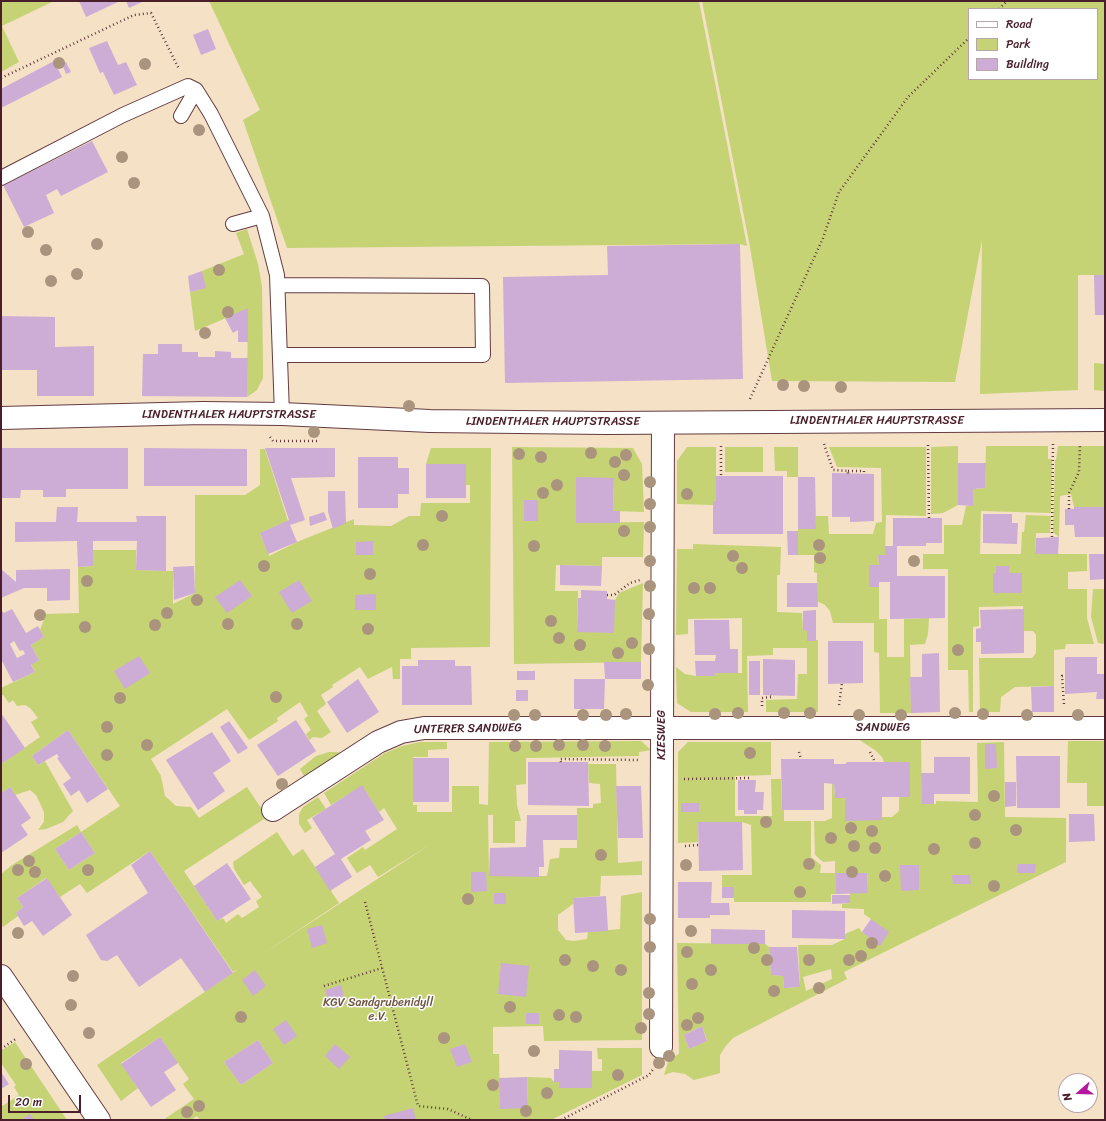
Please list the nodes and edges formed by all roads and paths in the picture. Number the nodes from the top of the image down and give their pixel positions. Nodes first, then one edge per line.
1 (968, 39) edge
2 (1, 78) edge
3 (192, 88) junction
4 (182, 116) dead end
5 (1, 178) edge
6 (262, 216) junction
7 (233, 224) dead end
8 (278, 285) junction
9 (281, 355) junction
10 (282, 414) junction
11 (1, 418) edge
12 (1105, 420) edge
13 (740, 421) junction
14 (663, 423) junction
15 (928, 438) dead end
16 (1054, 438) dead end
17 (1080, 438) dead end
18 (721, 439) dead end
19 (824, 439) dead end
20 (864, 474) dead end
21 (721, 476) dead end
22 (1069, 509) dead end
23 (929, 518) dead end
24 (1052, 537) dead end
25 (664, 579) junction
26 (607, 596) dead end
27 (1065, 676) dead end
28 (662, 727) junction
29 (1066, 728) junction
30 (1105, 728) edge
31 (561, 762) dead end
32 (662, 773) junction
33 (752, 778) dead end
34 (273, 810) dead end
35 (364, 902) dead end
36 (382, 968) junction
37 (1, 976) edge
38 (324, 986) dead end
39 (661, 1047) joint
40 (99, 1120) edge
41 (472, 1120) edge
42 (561, 1120) edge

1 - 13 path
2 - 3 path
3 - 4 lane
3 - 5 lane
3 - 6 lane
6 - 7 lane
6 - 8 lane
8 - 9 lane
8 - 9 lane
9 - 10 lane
10 - 11 street, LINDENTHALER HAUPTSTRASSE
10 - 14 street, LINDENTHALER HAUPTSTRASSE
12 - 13 street, LINDENTHALER HAUPTSTRASSE
13 - 14 street, LINDENTHALER HAUPTSTRASSE
14 - 25 street, KIESWEG
15 - 23 path
16 - 24 path
17 - 22 path
18 - 21 path
19 - 20 path
25 - 26 path
25 - 28 street, KIESWEG
27 - 29 path
28 - 29 street, SANDWEG
28 - 32 street, KIESWEG
28 - 34 street, UNTERER SANDWEG
29 - 30 street, SANDWEG
31 - 32 path
32 - 33 path
32 - 39 street, KIESWEG
35 - 36 path
36 - 38 path
36 - 41 path
37 - 40 street
39 - 42 path

